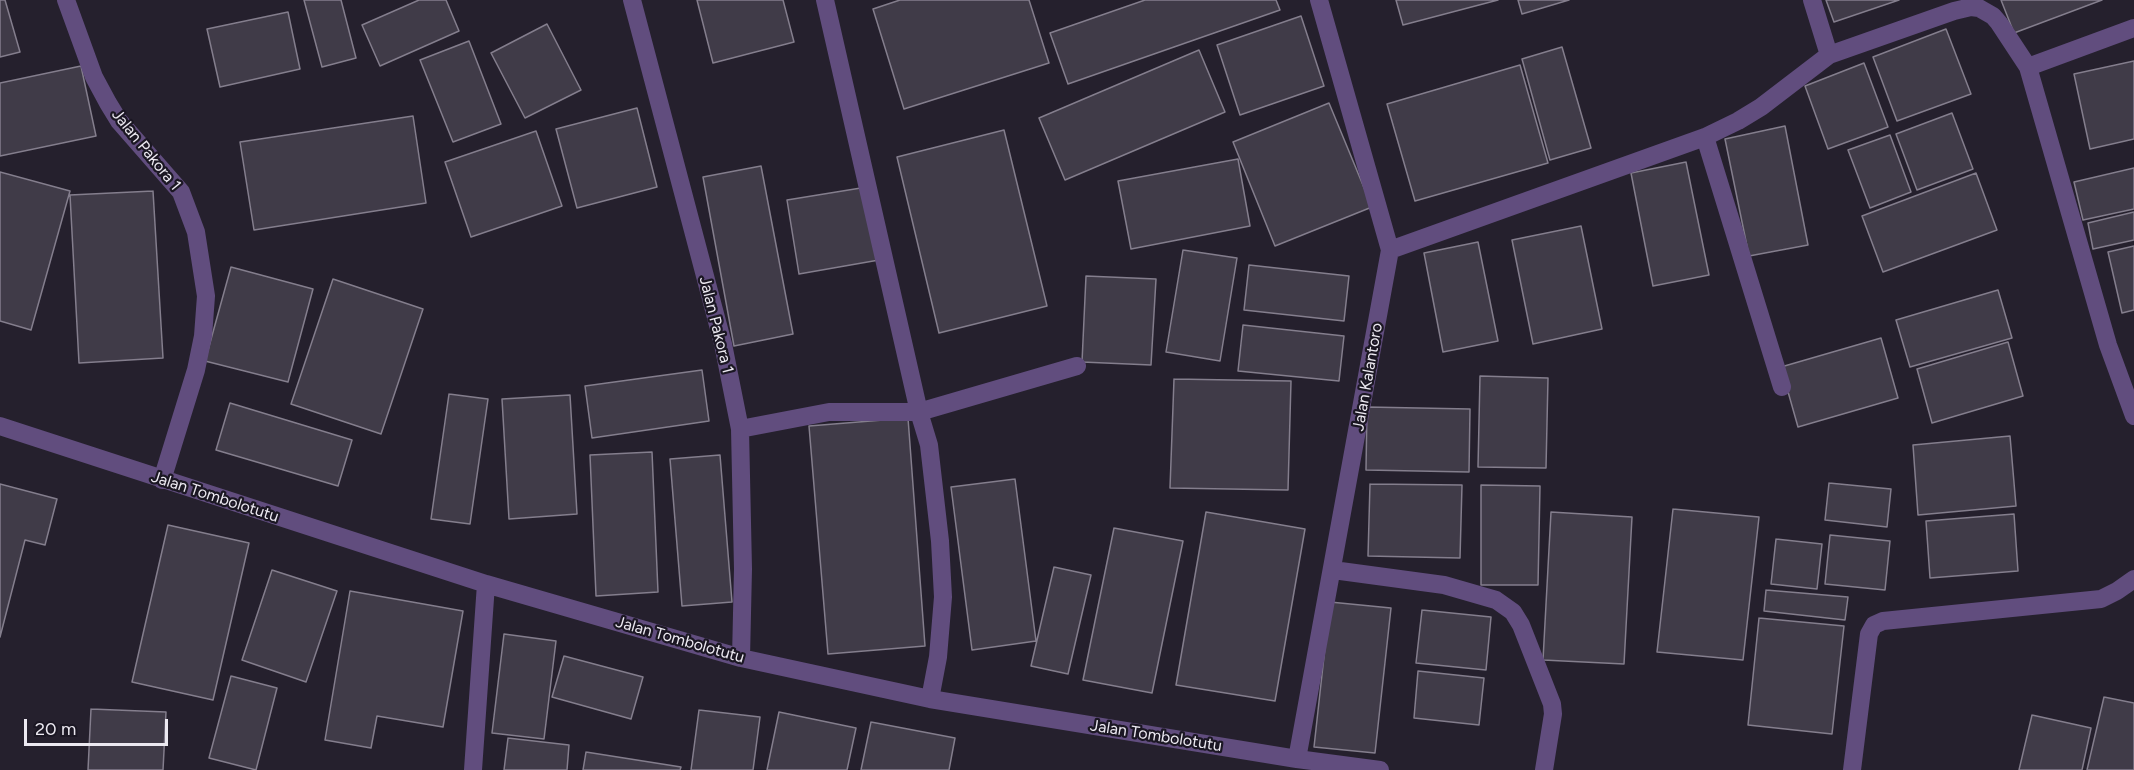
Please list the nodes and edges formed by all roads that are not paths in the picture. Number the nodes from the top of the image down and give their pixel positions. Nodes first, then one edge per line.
1 (66, 0) edge
2 (633, 0) edge
3 (825, 0) edge
4 (1319, 0) edge
5 (1812, 0) edge
6 (2134, 28) edge
7 (1829, 55) junction
8 (2028, 67) junction
9 (1705, 137) junction
10 (1390, 250) junction
11 (1077, 366) dead end
12 (1782, 387) dead end
13 (919, 412) junction
14 (2134, 416) edge
15 (0, 426) edge
16 (740, 429) junction
17 (162, 480) junction
18 (1333, 570) junction
19 (2134, 579) edge
20 (486, 584) junction
21 (741, 658) junction
22 (930, 699) junction
23 (1297, 759) junction
24 (1348, 767) edge
25 (473, 770) edge
26 (1380, 770) edge
27 (1544, 770) edge
28 (1852, 770) edge

1 - 17 street, Jalan Pakora 1
2 - 16 street, Jalan Pakora 1
3 - 13 street
4 - 10 street, Jalan Kalantoro
5 - 7 street
6 - 8 street
7 - 8 street
7 - 9 street
8 - 14 street
9 - 10 street
9 - 12 street
10 - 18 street, Jalan Kalantoro
11 - 13 street
13 - 16 street
13 - 22 street
15 - 17 street, Jalan Tombolotutu
16 - 21 street, Jalan Pakora 1
17 - 20 street, Jalan Tombolotutu
18 - 23 street, Jalan Kalantoro
18 - 27 street
19 - 28 street
20 - 21 street, Jalan Tombolotutu
20 - 25 street
21 - 22 street, Jalan Tombolotutu
22 - 23 street, Jalan Tombolotutu
23 - 24 street, Jalan Tombolotutu
24 - 26 street, Jalan Tombolotutu

